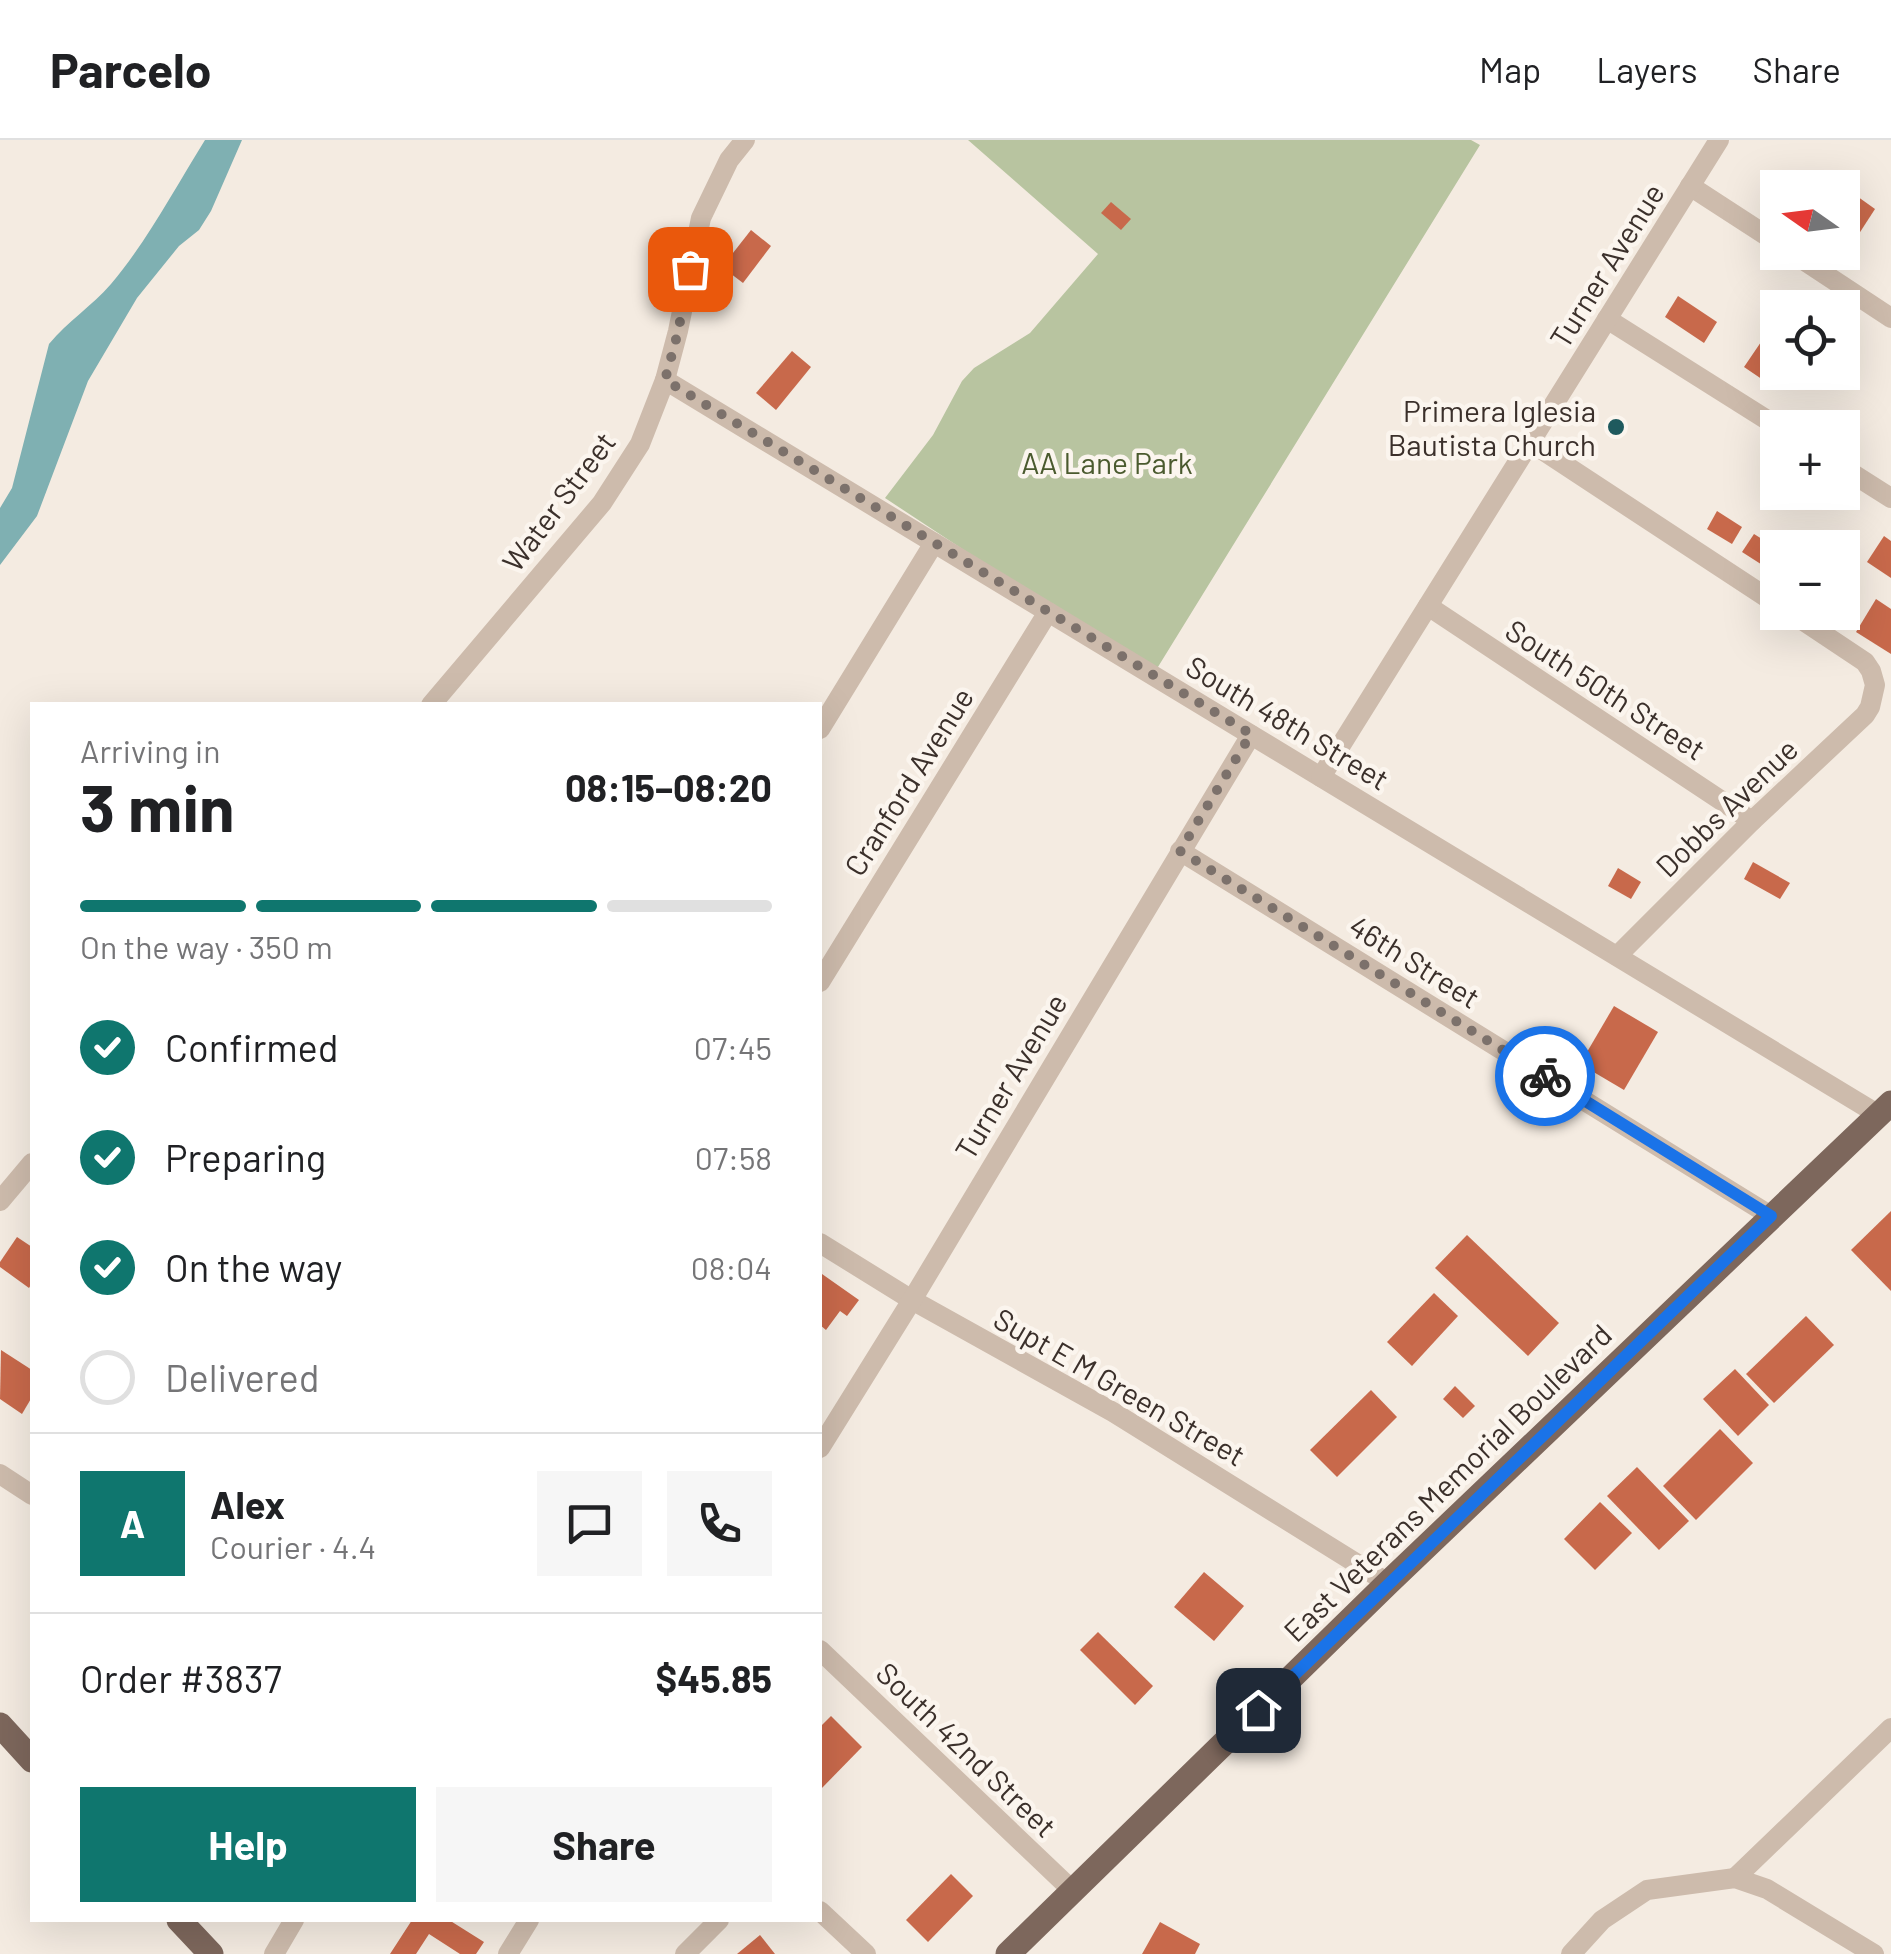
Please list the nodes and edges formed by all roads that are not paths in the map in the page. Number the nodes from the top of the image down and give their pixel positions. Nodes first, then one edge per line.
1 (745, 140) edge
2 (1719, 140) edge
3 (1690, 186) junction
4 (1760, 232) edge
5 (1818, 270) edge
6 (1608, 318) junction
7 (1891, 318) edge
8 (665, 380) junction
9 (1760, 415) edge
10 (1530, 442) junction
11 (1860, 478) edge
12 (1891, 498) edge
13 (934, 543) junction
14 (1760, 592) edge
15 (1428, 606) junction
16 (1048, 612) junction
17 (1817, 630) edge
18 (433, 702) edge
19 (822, 726) edge
20 (1251, 734) junction
21 (1321, 777) junction
22 (1752, 821) junction
23 (1180, 851) junction
24 (1617, 956) junction
25 (822, 979) edge
26 (1885, 1109) edge
27 (30, 1165) edge
28 (0, 1201) edge
29 (1771, 1216) junction
30 (822, 1245) edge
31 (912, 1300) junction
32 (822, 1445) edge
33 (0, 1474) edge
34 (30, 1493) edge
35 (1388, 1583) junction
36 (822, 1652) edge
37 (0, 1725) edge
38 (1891, 1728) edge
39 (30, 1758) edge
40 (1735, 1878) junction
41 (1073, 1892) junction
42 (822, 1914) edge
43 (181, 1922) edge
44 (293, 1922) edge
45 (528, 1922) edge
46 (717, 1922) edge
47 (210, 1954) edge
48 (274, 1954) edge
49 (508, 1954) edge
50 (685, 1954) edge
51 (866, 1954) edge
52 (1008, 1954) edge
53 (1571, 1954) edge
54 (1874, 1954) edge

1 - 8 street, Water Street
2 - 3 street, Turner Avenue
3 - 4 street
3 - 6 street, Turner Avenue
5 - 7 street
6 - 9 street
6 - 10 street, Turner Avenue
8 - 13 street, South 48th Street
8 - 18 street, Water Street
10 - 14 street
10 - 15 street, Turner Avenue
11 - 12 street
13 - 16 street, South 48th Street
13 - 19 street
15 - 21 street, Turner Avenue
15 - 22 street, South 50th Street
16 - 20 street, South 48th Street
16 - 25 street, Cranford Avenue
17 - 22 street, Dobbs Avenue
20 - 21 street, South 48th Street
20 - 23 street, Turner Avenue
21 - 24 street, South 48th Street
22 - 24 street, Dobbs Avenue
23 - 29 street, 46th Street
23 - 31 street, Turner Avenue
24 - 26 street, South 48th Street
26 - 29 main road, East Veterans Memorial Boulevard
27 - 28 street
29 - 35 main road, East Veterans Memorial Boulevard
30 - 31 street, Supt E M Green Street
31 - 32 street, Turner Avenue
31 - 35 street, Supt E M Green Street
33 - 34 street
35 - 41 main road, East Veterans Memorial Boulevard
36 - 41 street, South 42nd Street
37 - 39 main road
38 - 40 street
40 - 53 street
40 - 54 street
41 - 52 main road, East Veterans Memorial Boulevard
42 - 51 street
43 - 47 main road
44 - 48 street
45 - 49 street
46 - 50 street

